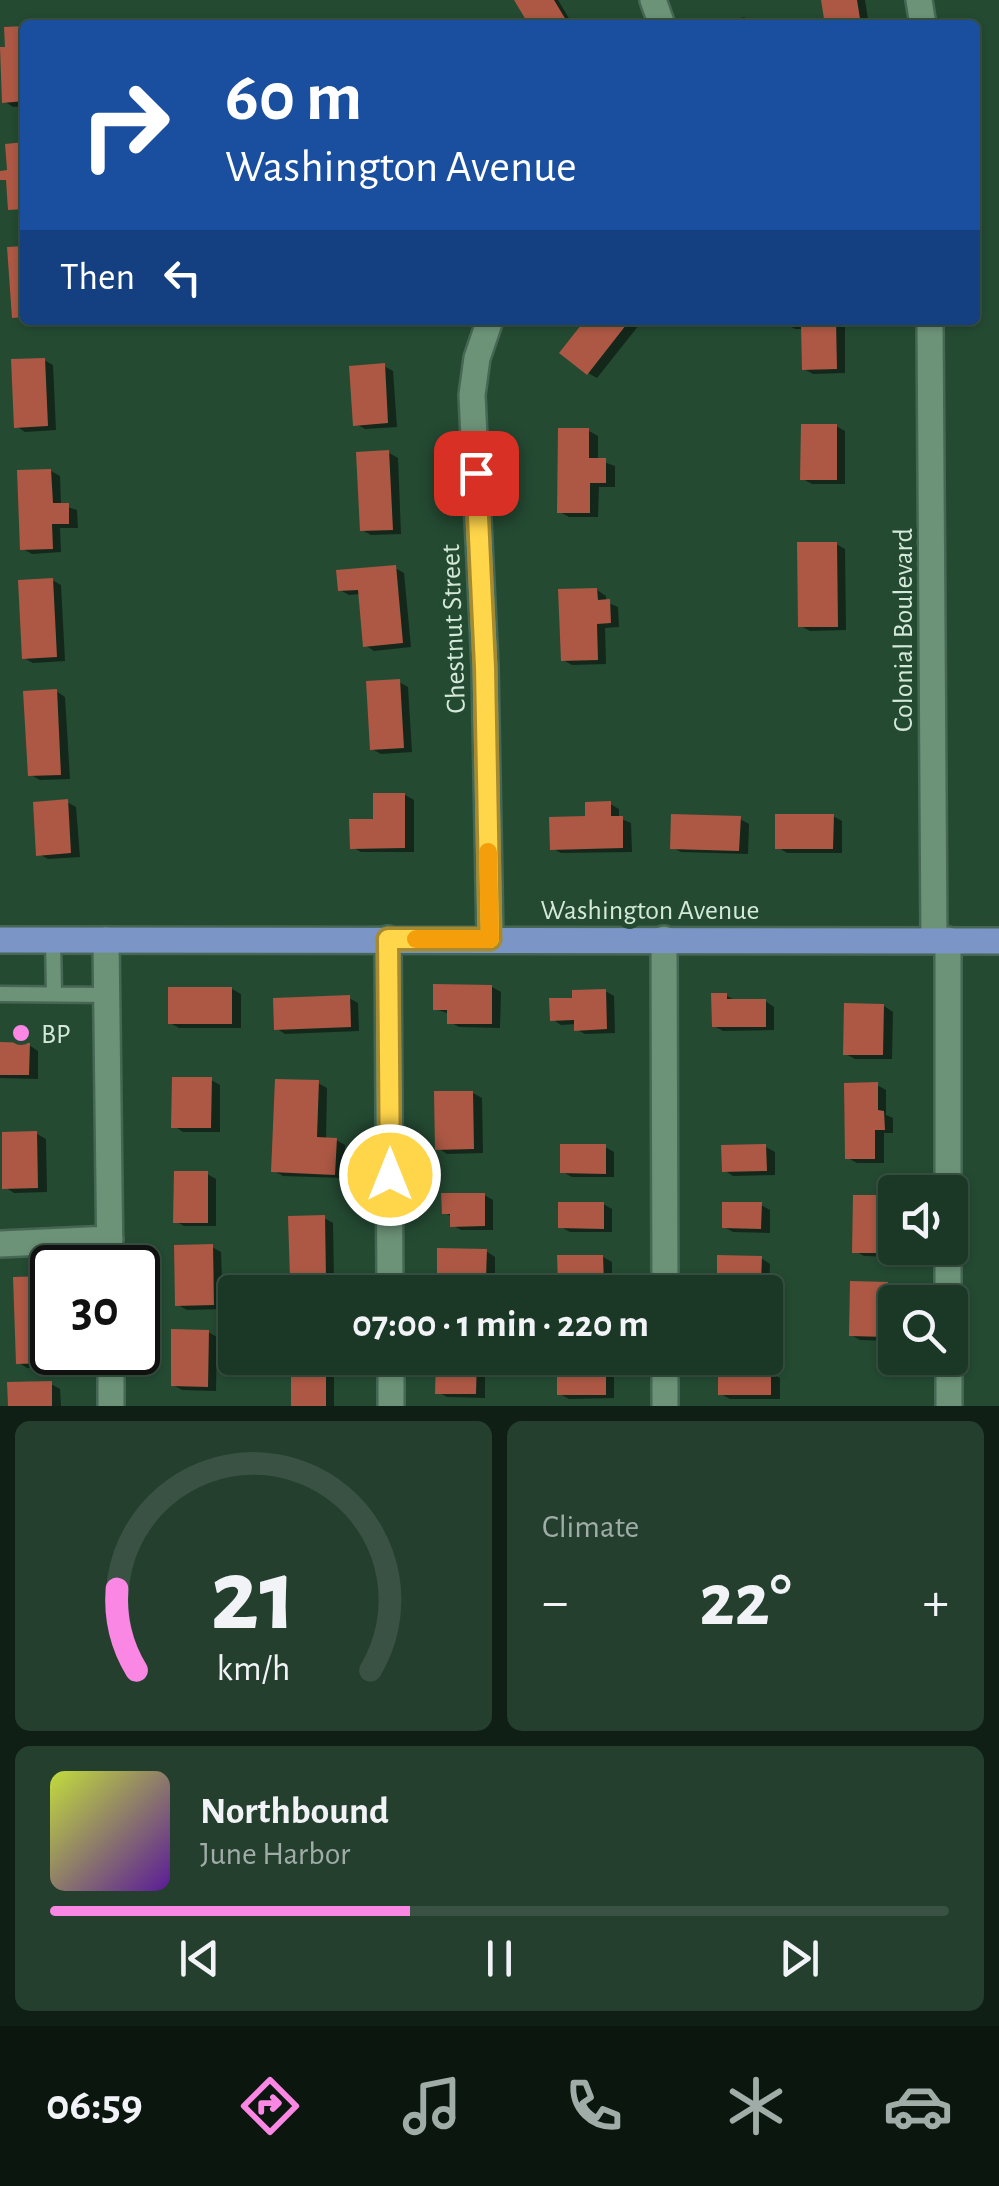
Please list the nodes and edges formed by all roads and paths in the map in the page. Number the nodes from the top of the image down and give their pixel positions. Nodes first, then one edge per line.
1 (488, 325) edge
2 (930, 325) edge
3 (388, 939) junction
4 (490, 939) junction
5 (664, 939) junction
6 (0, 940) edge
7 (54, 940) junction
8 (106, 940) junction
9 (941, 940) junction
10 (999, 941) edge
11 (0, 994) edge
12 (54, 994) junction
13 (107, 995) junction
14 (948, 1175) edge
15 (110, 1239) junction
16 (0, 1244) edge
17 (110, 1245) edge
18 (390, 1275) edge
19 (665, 1275) edge
20 (111, 1375) edge
21 (391, 1375) edge
22 (665, 1375) edge
23 (948, 1375) edge
24 (112, 1406) edge
25 (391, 1406) edge
26 (665, 1406) edge
27 (948, 1406) edge

1 - 4 street, Chestnut Street
2 - 9 street, Colonial Boulevard
3 - 4 main road, Washington Avenue
3 - 8 main road, Washington Avenue
3 - 18 street
4 - 5 main road, Washington Avenue
5 - 9 main road, Washington Avenue
5 - 19 street
6 - 7 main road, Washington Avenue
7 - 8 main road, Washington Avenue
7 - 12 lane
8 - 13 street
9 - 10 main road, Washington Avenue
9 - 14 street, Colonial Boulevard
11 - 12 lane
12 - 13 lane
13 - 15 street
15 - 16 street
15 - 17 street
20 - 24 street
21 - 25 street
22 - 26 street
23 - 27 street

